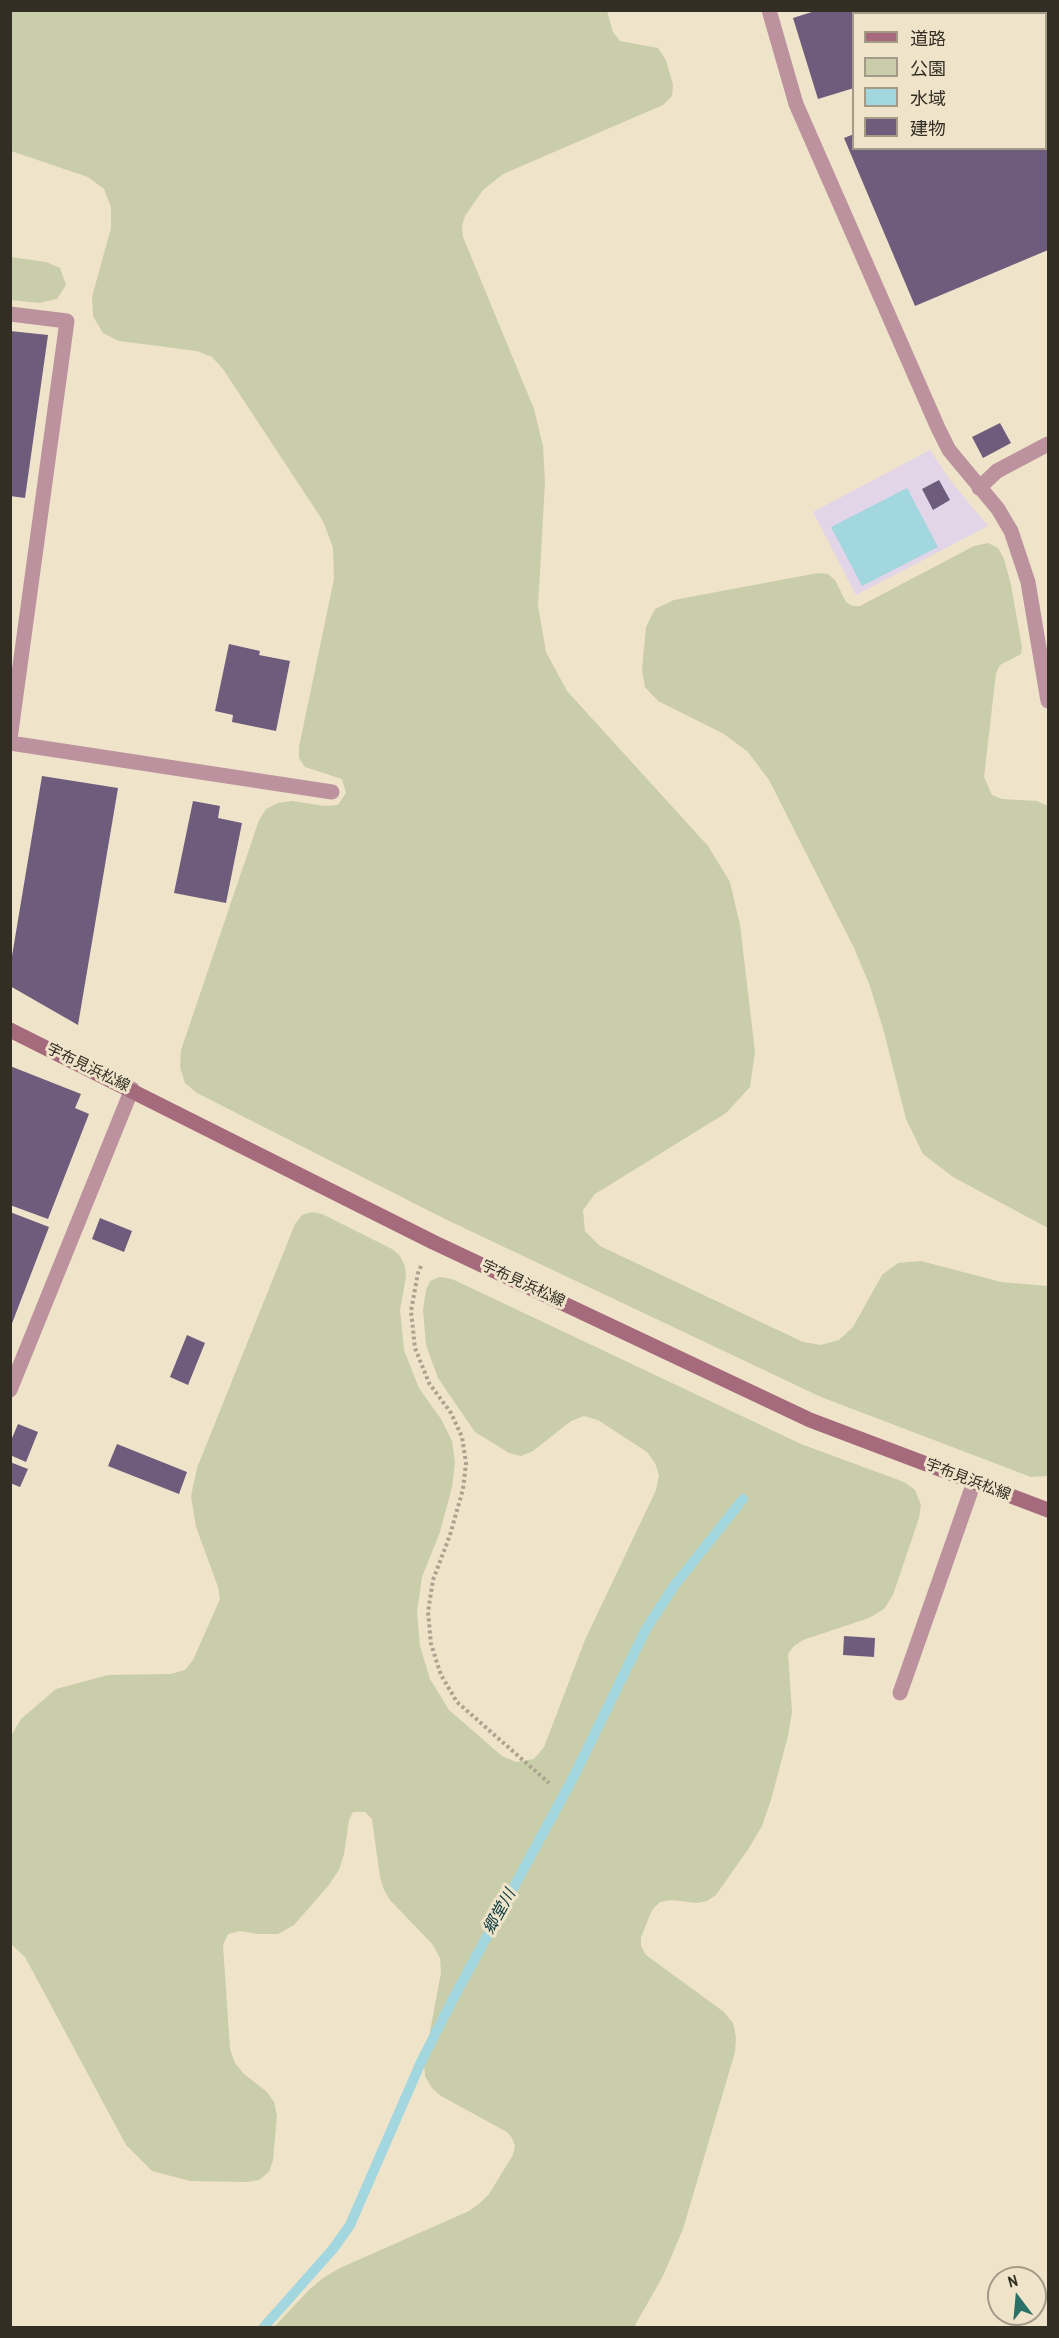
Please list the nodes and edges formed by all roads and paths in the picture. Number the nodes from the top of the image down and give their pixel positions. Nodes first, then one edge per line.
1 (769, 10) edge
2 (10, 314) edge
3 (1048, 444) edge
4 (979, 488) junction
5 (1048, 701) edge
6 (10, 738) edge
7 (10, 743) edge
8 (332, 792) dead end
9 (10, 1030) edge
10 (132, 1089) junction
11 (433, 1242) junction
12 (10, 1390) edge
13 (974, 1482) junction
14 (1048, 1510) edge
15 (900, 1693) dead end
16 (549, 1783) dead end

1 - 4 street
2 - 6 street
3 - 4 street
4 - 5 street
7 - 8 street
9 - 10 main road, 宇布見浜松線
10 - 11 main road, 宇布見浜松線
10 - 12 street
11 - 13 main road, 宇布見浜松線
11 - 16 path
13 - 14 main road, 宇布見浜松線
13 - 15 street

